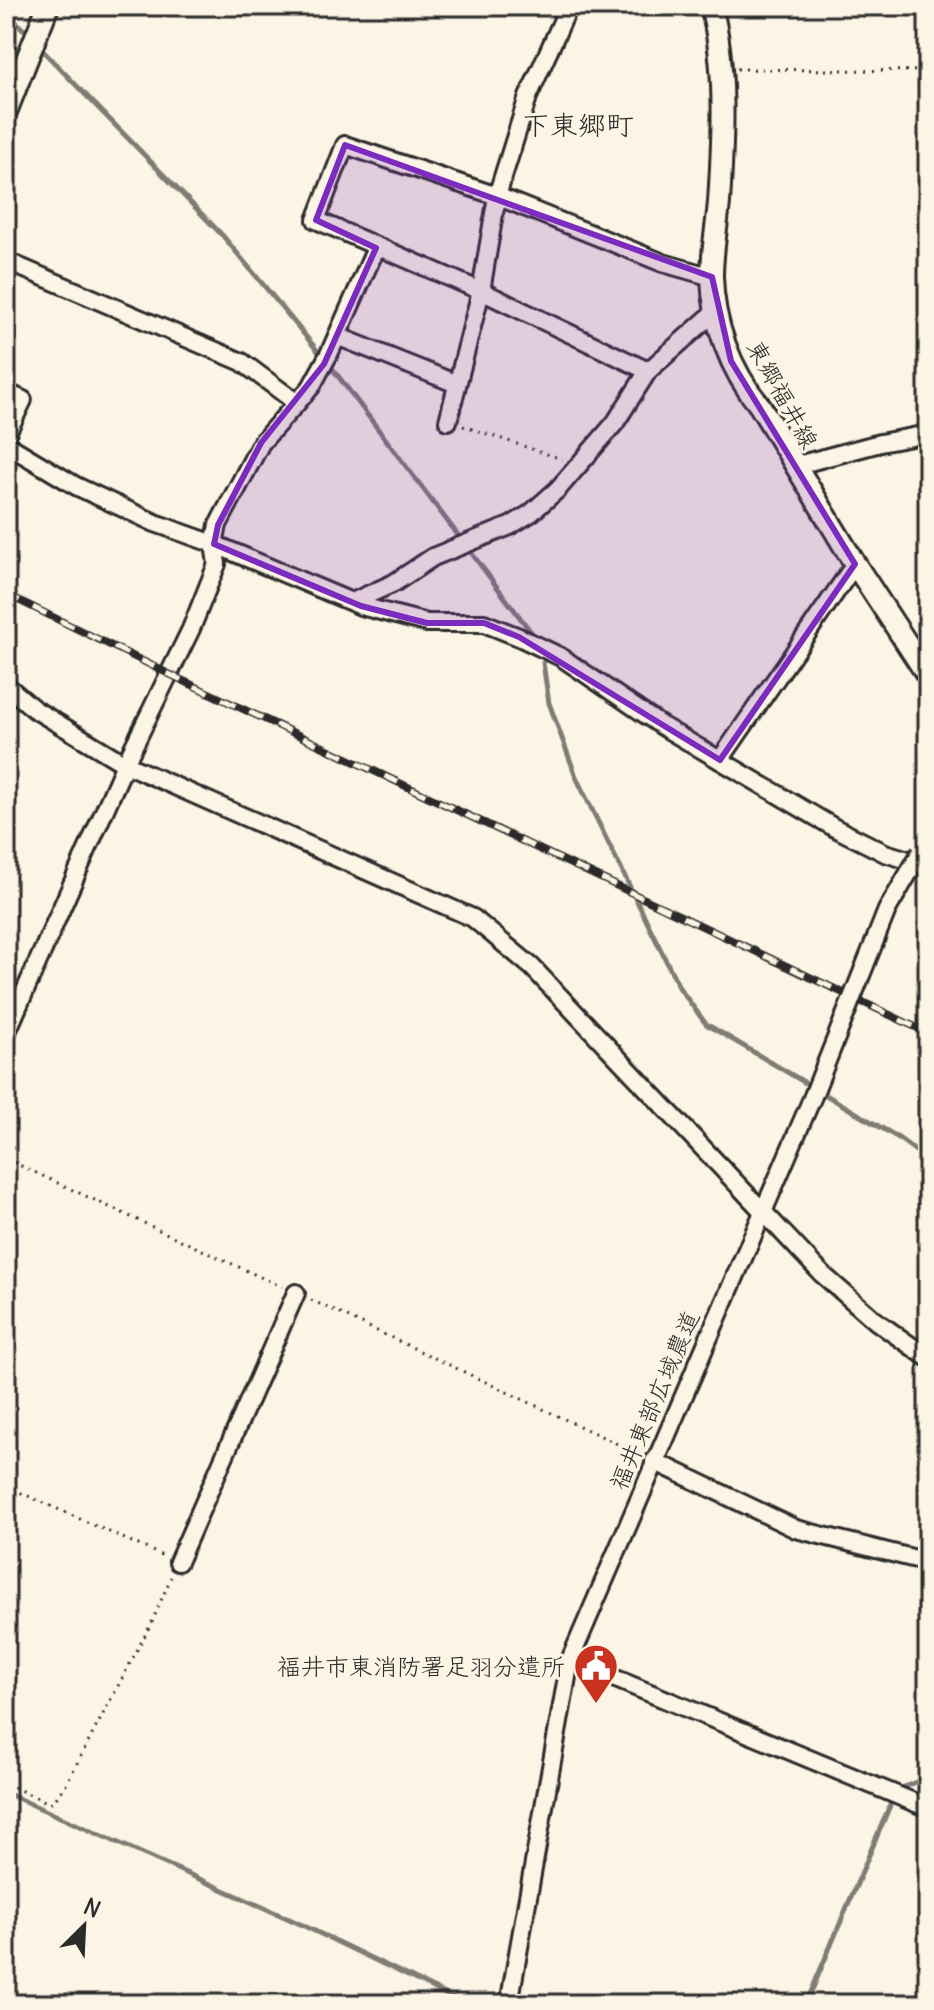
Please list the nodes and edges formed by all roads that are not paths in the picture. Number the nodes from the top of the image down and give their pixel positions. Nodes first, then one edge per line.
1 (48, 6) edge
2 (569, 6) edge
3 (711, 6) edge
4 (6, 112) edge
5 (497, 196) junction
6 (376, 248) junction
7 (6, 261) edge
8 (712, 277) junction
9 (481, 291) junction
10 (716, 311) junction
11 (337, 336) junction
12 (648, 371) junction
13 (457, 384) junction
14 (6, 392) edge
15 (297, 403) junction
16 (448, 421) road end
17 (928, 434) edge
18 (6, 435) edge
19 (6, 444) edge
20 (794, 466) junction
21 (214, 544) junction
22 (855, 564) junction
23 (352, 602) junction
24 (928, 676) edge
25 (6, 685) edge
26 (720, 760) junction
27 (125, 764) junction
28 (926, 854) edge
29 (6, 1034) edge
30 (763, 1210) junction
31 (296, 1293) road end
32 (928, 1358) edge
33 (654, 1461) junction
34 (178, 1562) road end
35 (928, 1562) edge
36 (570, 1660) junction
37 (928, 1808) edge
38 (509, 2004) edge

1 - 4 main road
2 - 5 street
3 - 8 main road, 東郷福井線
5 - 6 street
5 - 8 street
5 - 9 street
6 - 9 street
6 - 11 street
7 - 15 street
8 - 10 main road, 東郷福井線
9 - 12 street
9 - 13 street
10 - 12 street
10 - 20 main road, 東郷福井線
11 - 13 street
11 - 15 street
12 - 23 street
13 - 16 street
14 - 18 street
15 - 21 street
17 - 20 street
19 - 21 street
20 - 22 main road, 東郷福井線
21 - 23 street
21 - 27 street
22 - 24 main road, 東郷福井線
22 - 26 street
23 - 26 street
25 - 27 street
26 - 28 street
27 - 29 street
27 - 30 street
28 - 30 street, 福井東部広域農道, bridge
30 - 32 street
30 - 33 street, 福井東部広域農道
31 - 34 street
33 - 35 street
33 - 36 street, 福井東部広域農道
36 - 37 street
36 - 38 street, 福井東部広域農道

